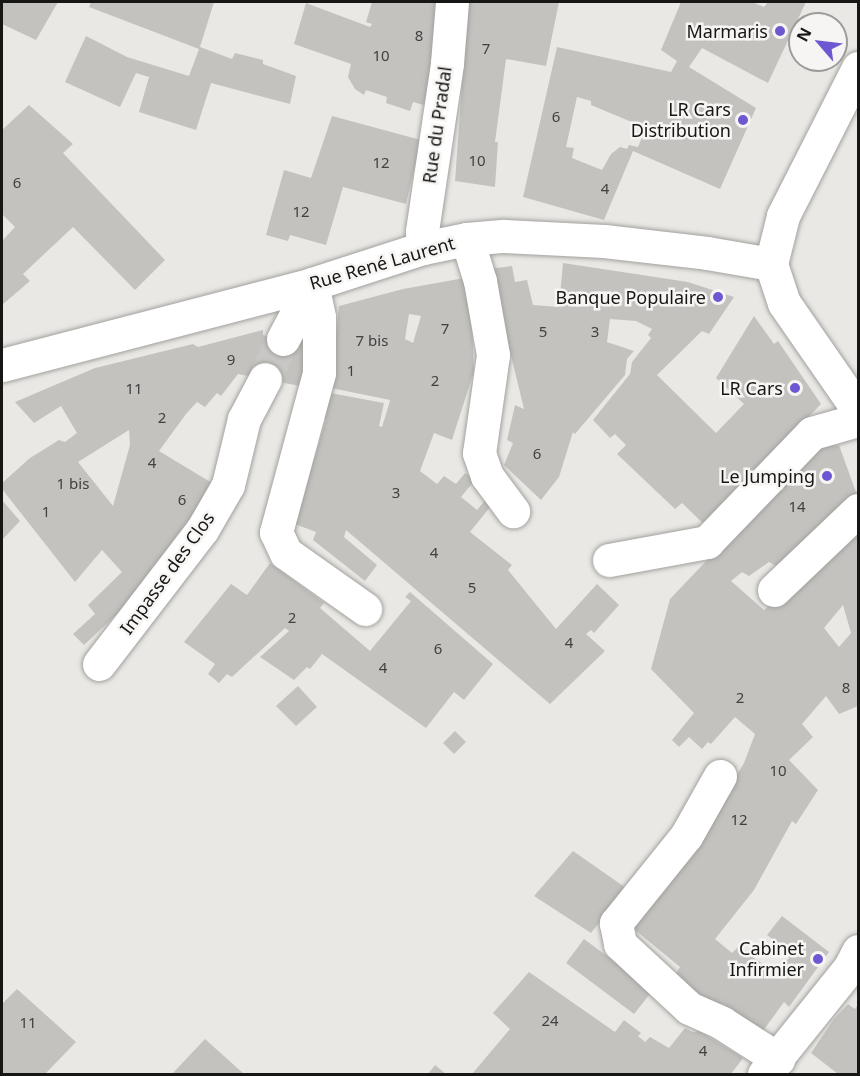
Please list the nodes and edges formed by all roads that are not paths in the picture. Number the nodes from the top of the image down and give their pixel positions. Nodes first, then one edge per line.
1 (452, 2) edge
2 (858, 68) edge
3 (467, 239) junction
4 (423, 248) junction
5 (771, 264) junction
6 (312, 284) junction
7 (284, 339) tunnel mouth
8 (2, 365) edge
9 (265, 379) tunnel mouth
10 (858, 410) edge
11 (858, 420) edge
12 (858, 510) edge
13 (513, 511) dead end
14 (609, 560) dead end
15 (774, 590) dead end
16 (365, 609) dead end
17 (99, 664) dead end
18 (720, 776) dead end
19 (856, 964) edge
20 (771, 1066) edge

1 - 4 street, Rue du Pradal
2 - 5 street
3 - 4 street, Rue René Laurent
3 - 5 street, Rue René Laurent
3 - 13 street
4 - 6 street, Rue René Laurent
5 - 10 street
6 - 7 street
6 - 8 street, Rue René Laurent
6 - 16 street
9 - 17 street, Impasse des Clos
11 - 14 street
12 - 15 street
18 - 20 street
19 - 20 street

